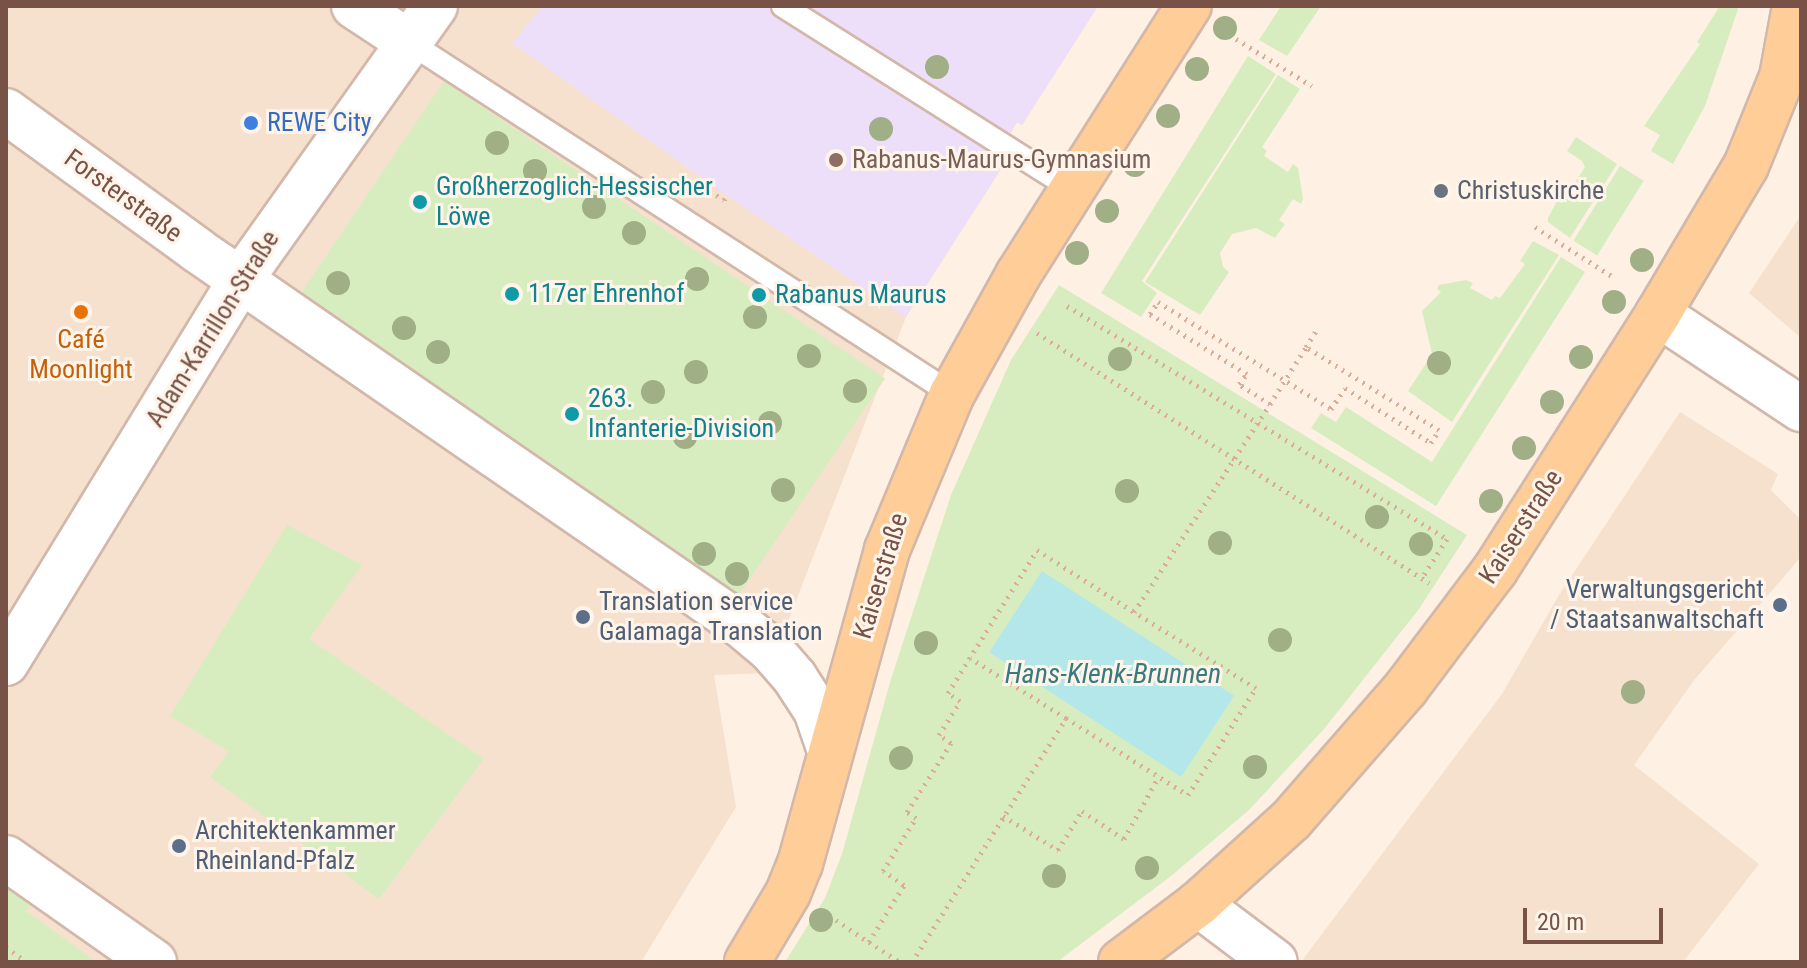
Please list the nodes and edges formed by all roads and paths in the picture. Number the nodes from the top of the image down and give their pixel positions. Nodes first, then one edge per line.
1 (354, 6) edge
2 (435, 6) edge
3 (783, 6) edge
4 (1189, 6) edge
5 (1795, 6) edge
6 (1236, 39) dead end
7 (407, 41) junction
8 (1792, 78) edge
9 (1312, 86) dead end
10 (6, 111) edge
11 (706, 181) dead end
12 (1072, 189) junction
13 (727, 195) dead end
14 (1535, 227) dead end
15 (1615, 278) dead end
16 (241, 279) junction
17 (1067, 306) dead end
18 (998, 309) junction
19 (1658, 314) junction
20 (1318, 328) dead end
21 (1306, 347) junction
22 (1284, 383) junction
23 (952, 394) junction
24 (1270, 404) junction
25 (1801, 409) edge
26 (1257, 423) junction
27 (1234, 458) junction
28 (1422, 578) junction
29 (1432, 585) dead end
30 (1134, 612) junction
31 (970, 658) junction
32 (6, 663) edge
33 (1066, 718) junction
34 (830, 751) junction
35 (1159, 776) junction
36 (1003, 816) junction
37 (10, 864) edge
38 (1198, 904) junction
39 (836, 920) dead end
40 (869, 942) junction
41 (6, 947) edge
42 (27, 962) edge
43 (154, 962) edge
44 (747, 962) edge
45 (900, 962) edge
46 (912, 962) edge
47 (1121, 962) edge
48 (1275, 962) edge

1 - 7 street
2 - 7 street, Adam-Karrillon-Straße
3 - 12 lane
4 - 12 main road, Kaiserstraße
5 - 8 main road, Kaiserstraße
6 - 9 path
7 - 16 street, Adam-Karrillon-Straße
7 - 23 lane
8 - 19 main road, Kaiserstraße
10 - 16 street, Forsterstraße
11 - 13 path
12 - 18 main road, Kaiserstraße
14 - 15 path
16 - 32 street, Adam-Karrillon-Straße
16 - 34 street
17 - 26 path
18 - 23 main road, Kaiserstraße
18 - 27 path
19 - 25 street
19 - 38 main road, Kaiserstraße
20 - 21 path
21 - 22 path
21 - 22 path
22 - 24 path
22 - 24 path
23 - 34 main road, Kaiserstraße
24 - 26 path
26 - 27 path
26 - 28 path
27 - 28 path
27 - 30 path
28 - 29 path
30 - 31 path
30 - 35 path
31 - 33 path
31 - 40 path
33 - 35 path
33 - 36 path
34 - 44 main road, Kaiserstraße
35 - 36 path
36 - 46 path
37 - 43 street
38 - 47 main road, Kaiserstraße
38 - 48 street
39 - 40 path
40 - 45 path
41 - 42 path

